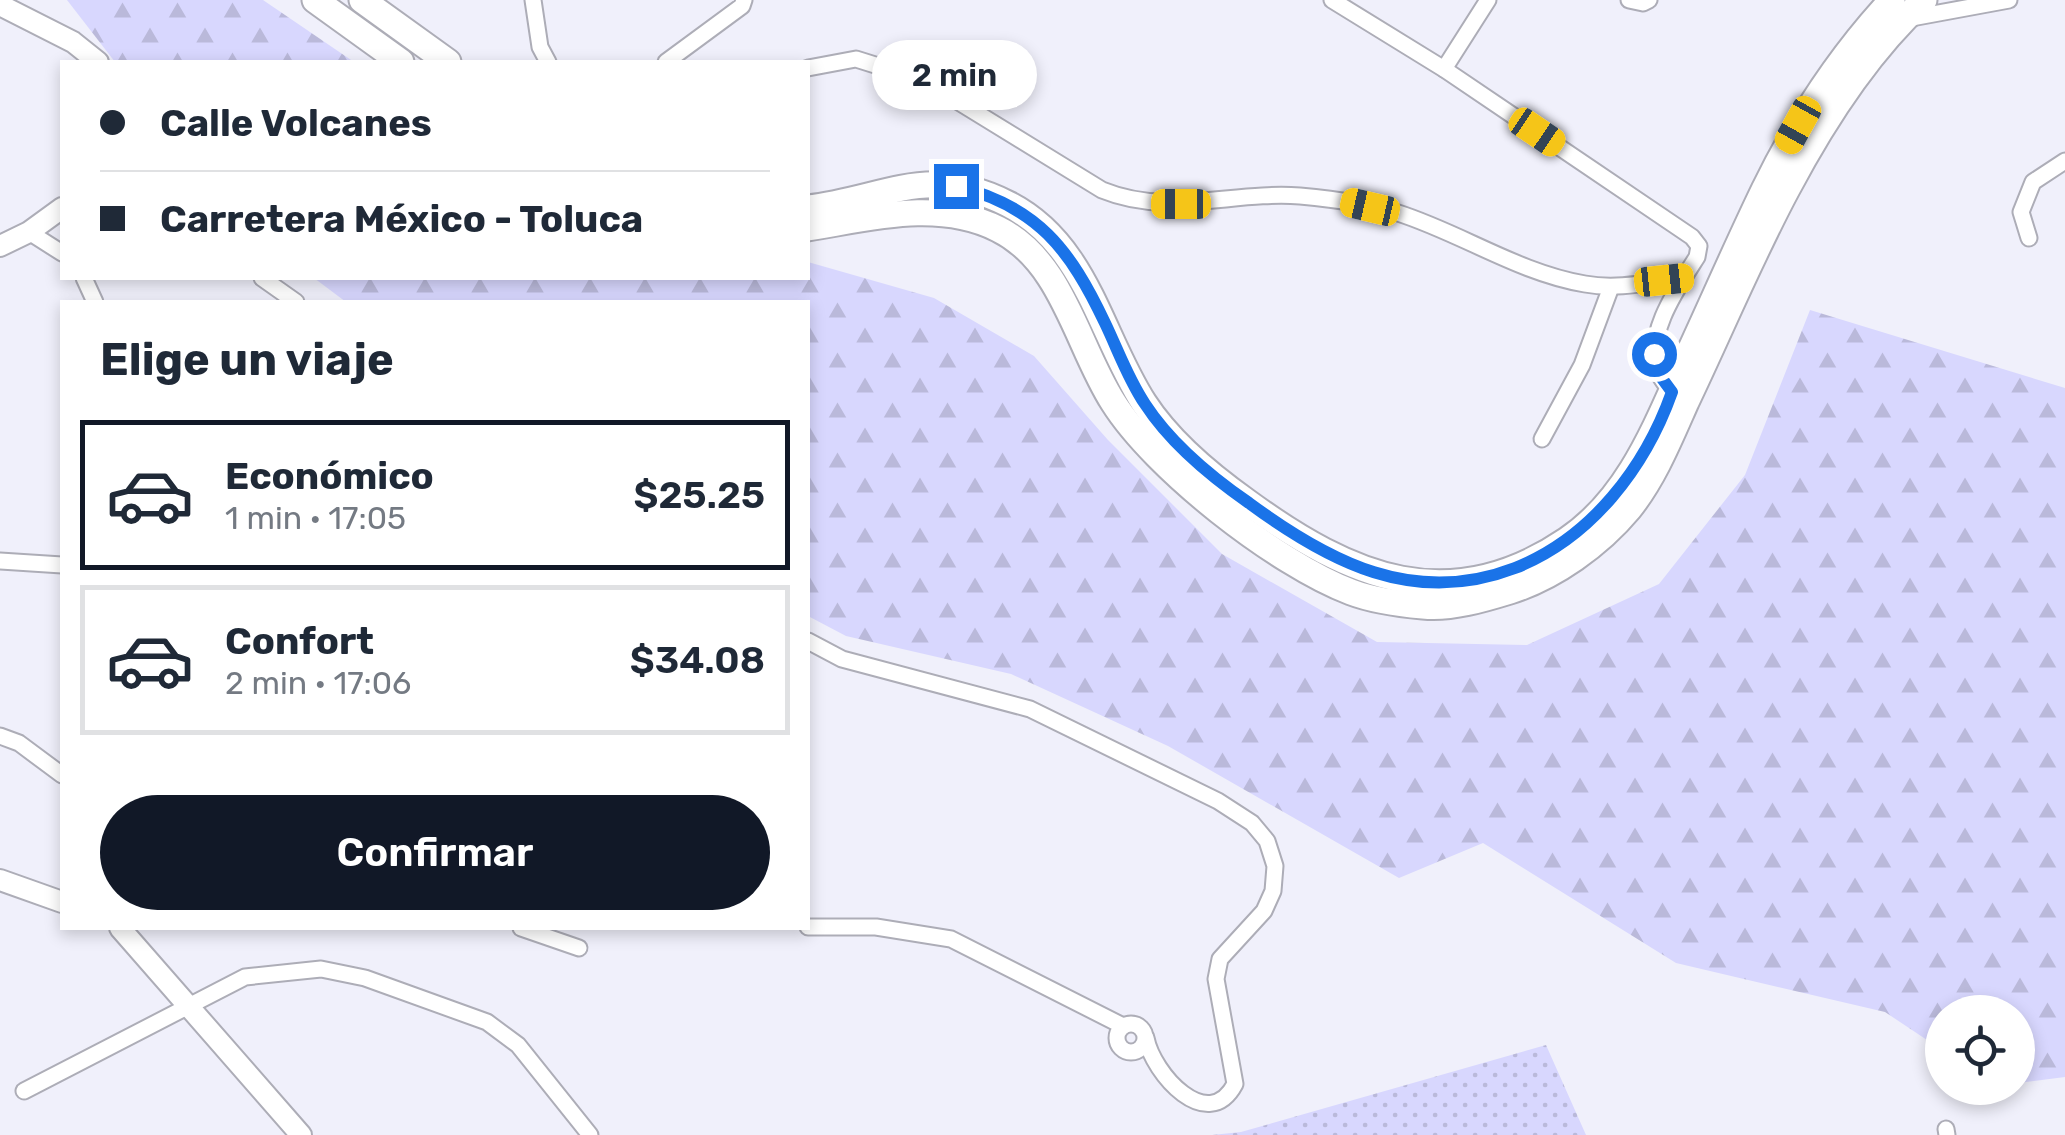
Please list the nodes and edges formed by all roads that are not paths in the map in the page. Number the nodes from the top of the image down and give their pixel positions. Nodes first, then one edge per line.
1 (316, 0) edge
2 (362, 0) edge
3 (533, 0) edge
4 (744, 0) edge
5 (1332, 0) edge
6 (1488, 0) edge
7 (1629, 0) edge
8 (1649, 0) edge
9 (1924, 0) edge
10 (2009, 0) edge
11 (1353, 4) edge
12 (0, 5) edge
13 (1897, 10) edge
14 (95, 60) edge
15 (397, 60) edge
16 (445, 60) edge
17 (547, 60) edge
18 (669, 60) edge
19 (810, 68) edge
20 (1444, 69) junction
21 (2065, 160) edge
22 (810, 208) edge
23 (60, 209) edge
24 (810, 228) edge
25 (29, 232) junction
26 (2029, 238) dead end
27 (0, 246) edge
28 (60, 251) edge
29 (1684, 278) junction
30 (265, 280) edge
31 (1611, 287) junction
32 (293, 300) edge
33 (1672, 392) junction
34 (1542, 439) dead end
35 (0, 561) edge
36 (60, 565) edge
37 (810, 642) edge
38 (0, 736) edge
39 (60, 774) edge
40 (0, 880) edge
41 (60, 901) edge
42 (810, 927) edge
43 (122, 930) edge
44 (527, 930) edge
45 (579, 948) dead end
46 (190, 1004) junction
47 (1123, 1026) junction
48 (1146, 1038) junction
49 (24, 1091) dead end
50 (301, 1135) edge
51 (590, 1135) edge

1 - 15 main road
2 - 16 main road
3 - 17 street
4 - 18 street
5 - 11 street
6 - 20 street
7 - 8 street
9 - 13 main road
10 - 13 street
11 - 20 street
12 - 14 street
13 - 24 main road
13 - 33 main road
19 - 31 street
20 - 29 street
21 - 26 street
22 - 33 main road
23 - 25 street
25 - 27 street
25 - 28 street
29 - 31 street
29 - 33 street
30 - 32 street
31 - 34 street
35 - 36 street
37 - 48 street
38 - 39 street
40 - 41 street
42 - 47 street
43 - 46 street
44 - 45 street
46 - 49 street
46 - 50 street
46 - 51 street
47 - 48 street
47 - 48 street

